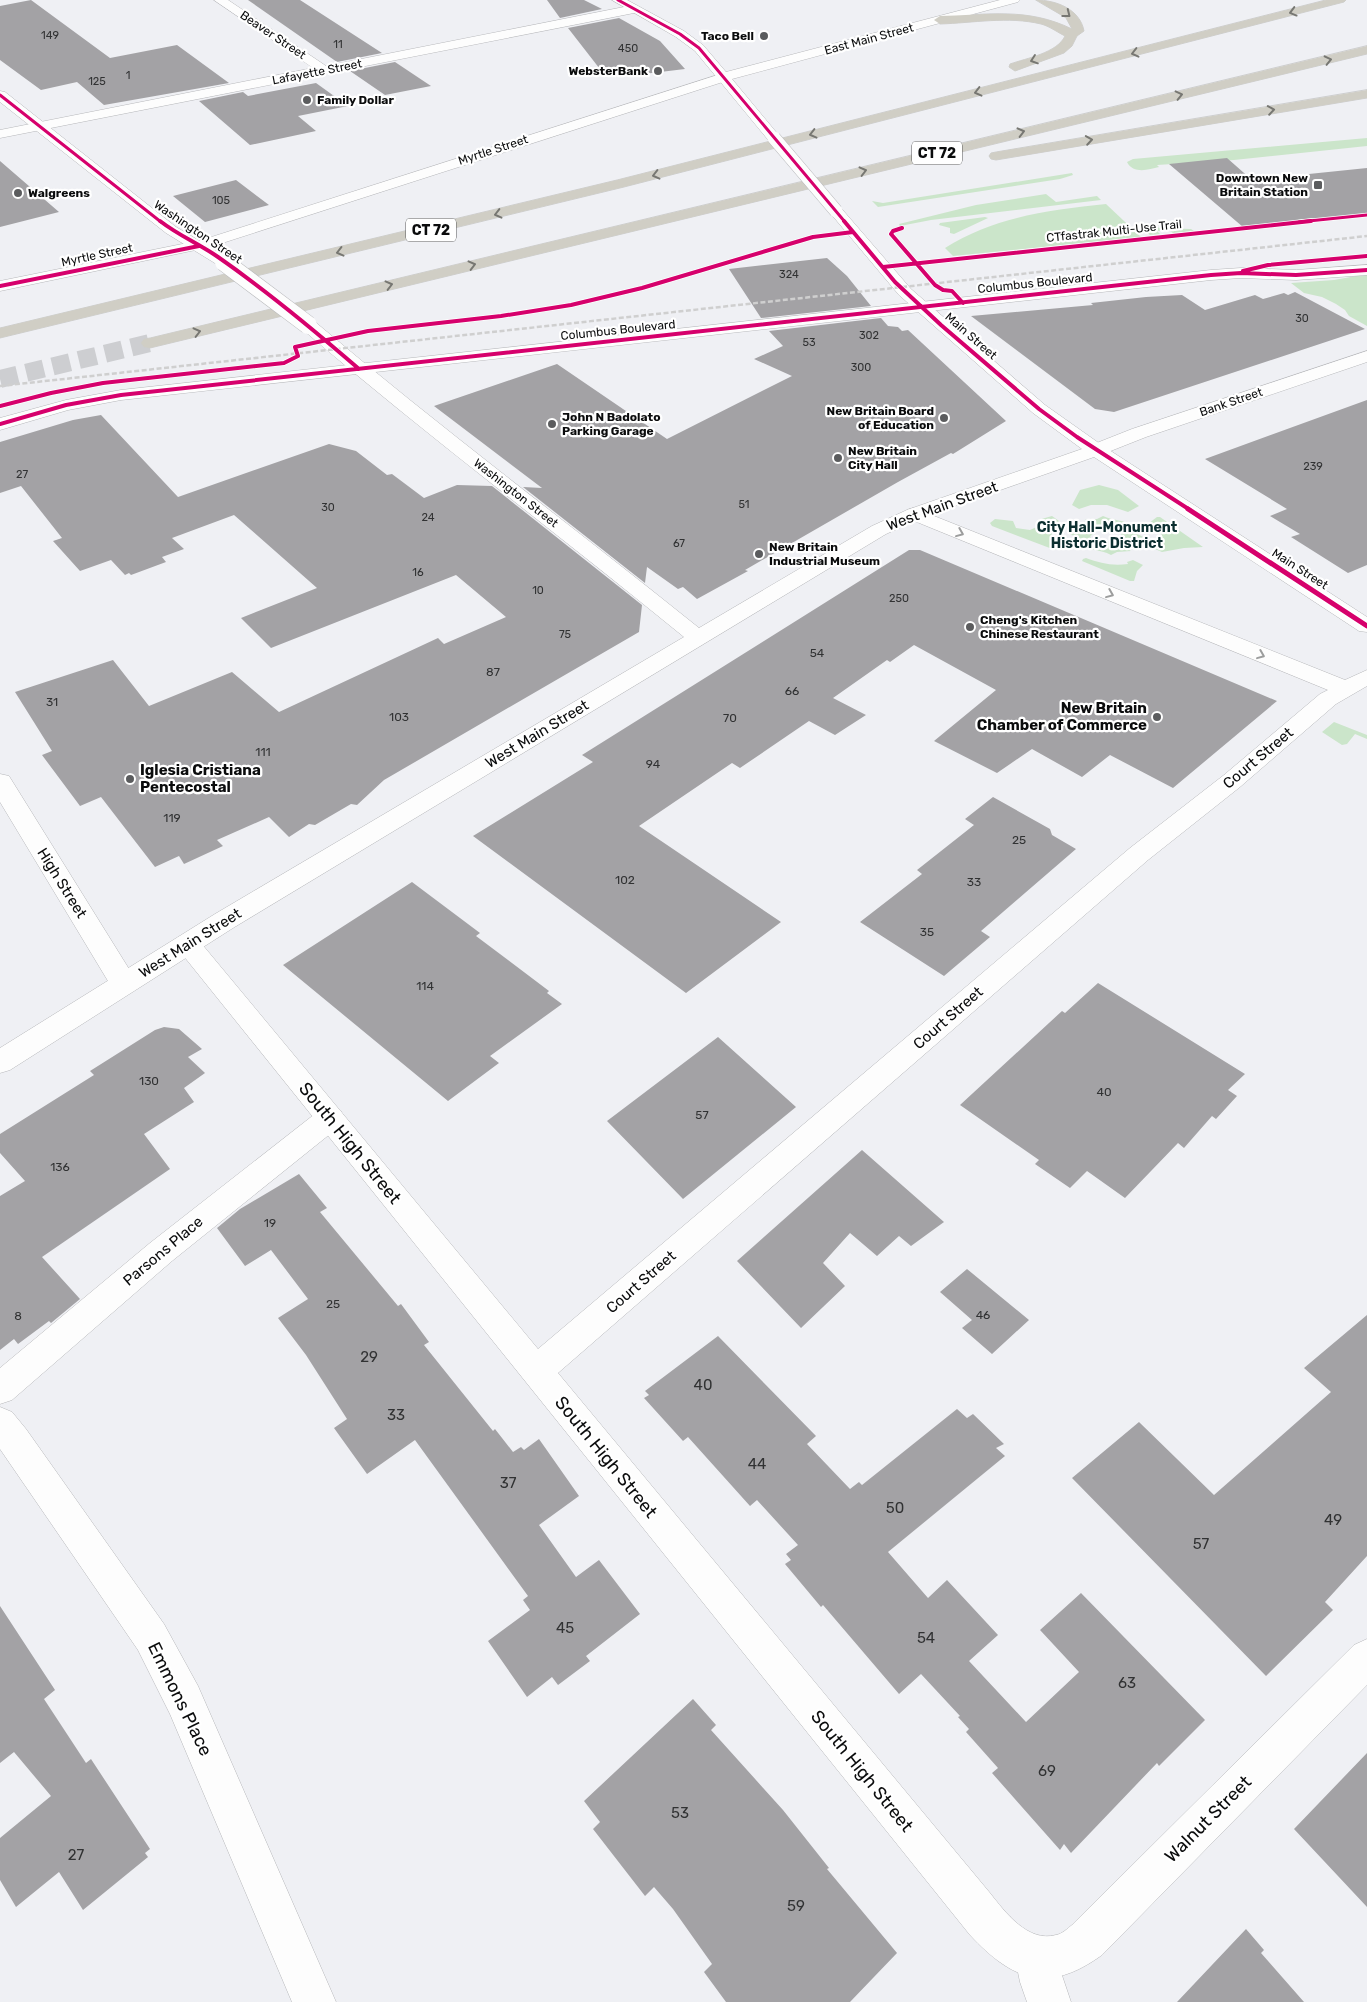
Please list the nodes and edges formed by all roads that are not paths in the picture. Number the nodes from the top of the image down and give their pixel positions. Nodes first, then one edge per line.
1 (220, 0) edge
2 (618, 0) edge
3 (1014, 0) edge
4 (1042, 0) edge
5 (1340, 0) edge
6 (634, 9) junction
7 (940, 20) junction
8 (1072, 34) junction
9 (1367, 51) edge
10 (1003, 70) dead end
11 (325, 71) junction
12 (724, 77) junction
13 (975, 80) dead end
14 (1367, 94) edge
15 (0, 95) edge
16 (860, 122) junction
17 (40, 126) junction
18 (0, 134) edge
19 (629, 227) junction
20 (199, 246) junction
21 (1367, 256) edge
22 (1367, 270) edge
23 (1241, 273) junction
24 (0, 286) edge
25 (922, 308) junction
26 (0, 333) edge
27 (150, 343) tunnel mouth
28 (1367, 356) edge
29 (359, 369) junction
30 (0, 424) edge
31 (1096, 450) junction
32 (914, 514) junction
33 (1367, 626) edge
34 (698, 638) junction
35 (1355, 682) edge
36 (0, 782) edge
37 (187, 944) junction
38 (124, 984) junction
39 (0, 1062) edge
40 (330, 1118) junction
41 (537, 1371) junction
42 (0, 1390) edge
43 (0, 1423) edge
44 (1367, 1658) edge
45 (1036, 1958) junction
46 (314, 2002) edge
47 (1049, 2002) edge

1 - 11 street, Beaver Street
2 - 6 street, Main Street
3 - 7 street, East Main Street
4 -> 8 highway
5 -> 16 highway, CT 72
6 - 11 street, Lafayette Street
6 - 12 street, Main Street
7 - 8 highway
7 - 12 street, East Main Street
8 -> 10 highway
19 -> 9 highway, CT 72
11 - 17 street, Lafayette Street
12 - 20 street, Myrtle Street
12 - 25 street, Main Street, bridge
13 - 16 highway
19 -> 14 highway
15 - 17 street, Washington Street
16 -> 26 highway, CT 72
17 - 18 street, Lafayette Street
17 - 20 street, Washington Street
27 -> 19 highway, CT 72
20 - 24 street, Myrtle Street
20 - 29 street, Washington Street, bridge
21 - 23 street, Columbus Boulevard
22 - 23 street, Columbus Boulevard
23 - 25 street, Columbus Boulevard
25 - 29 street, Columbus Boulevard
25 - 31 street, Main Street
28 - 31 street, Bank Street
29 - 30 street, Columbus Boulevard
29 - 34 street, Washington Street
31 - 32 street, West Main Street
31 - 33 street, Main Street
32 - 34 street, West Main Street
32 -> 35 street
34 - 37 street, West Main Street
35 - 41 street, Court Street
36 - 38 street, High Street
37 - 38 street, West Main Street
37 - 40 street, South High Street
38 - 39 street, West Main Street
40 - 41 street, South High Street
40 - 42 street, Parsons Place
41 - 45 street, South High Street
43 - 46 street, Emmons Place
44 - 45 street, Walnut Street
45 - 47 street

